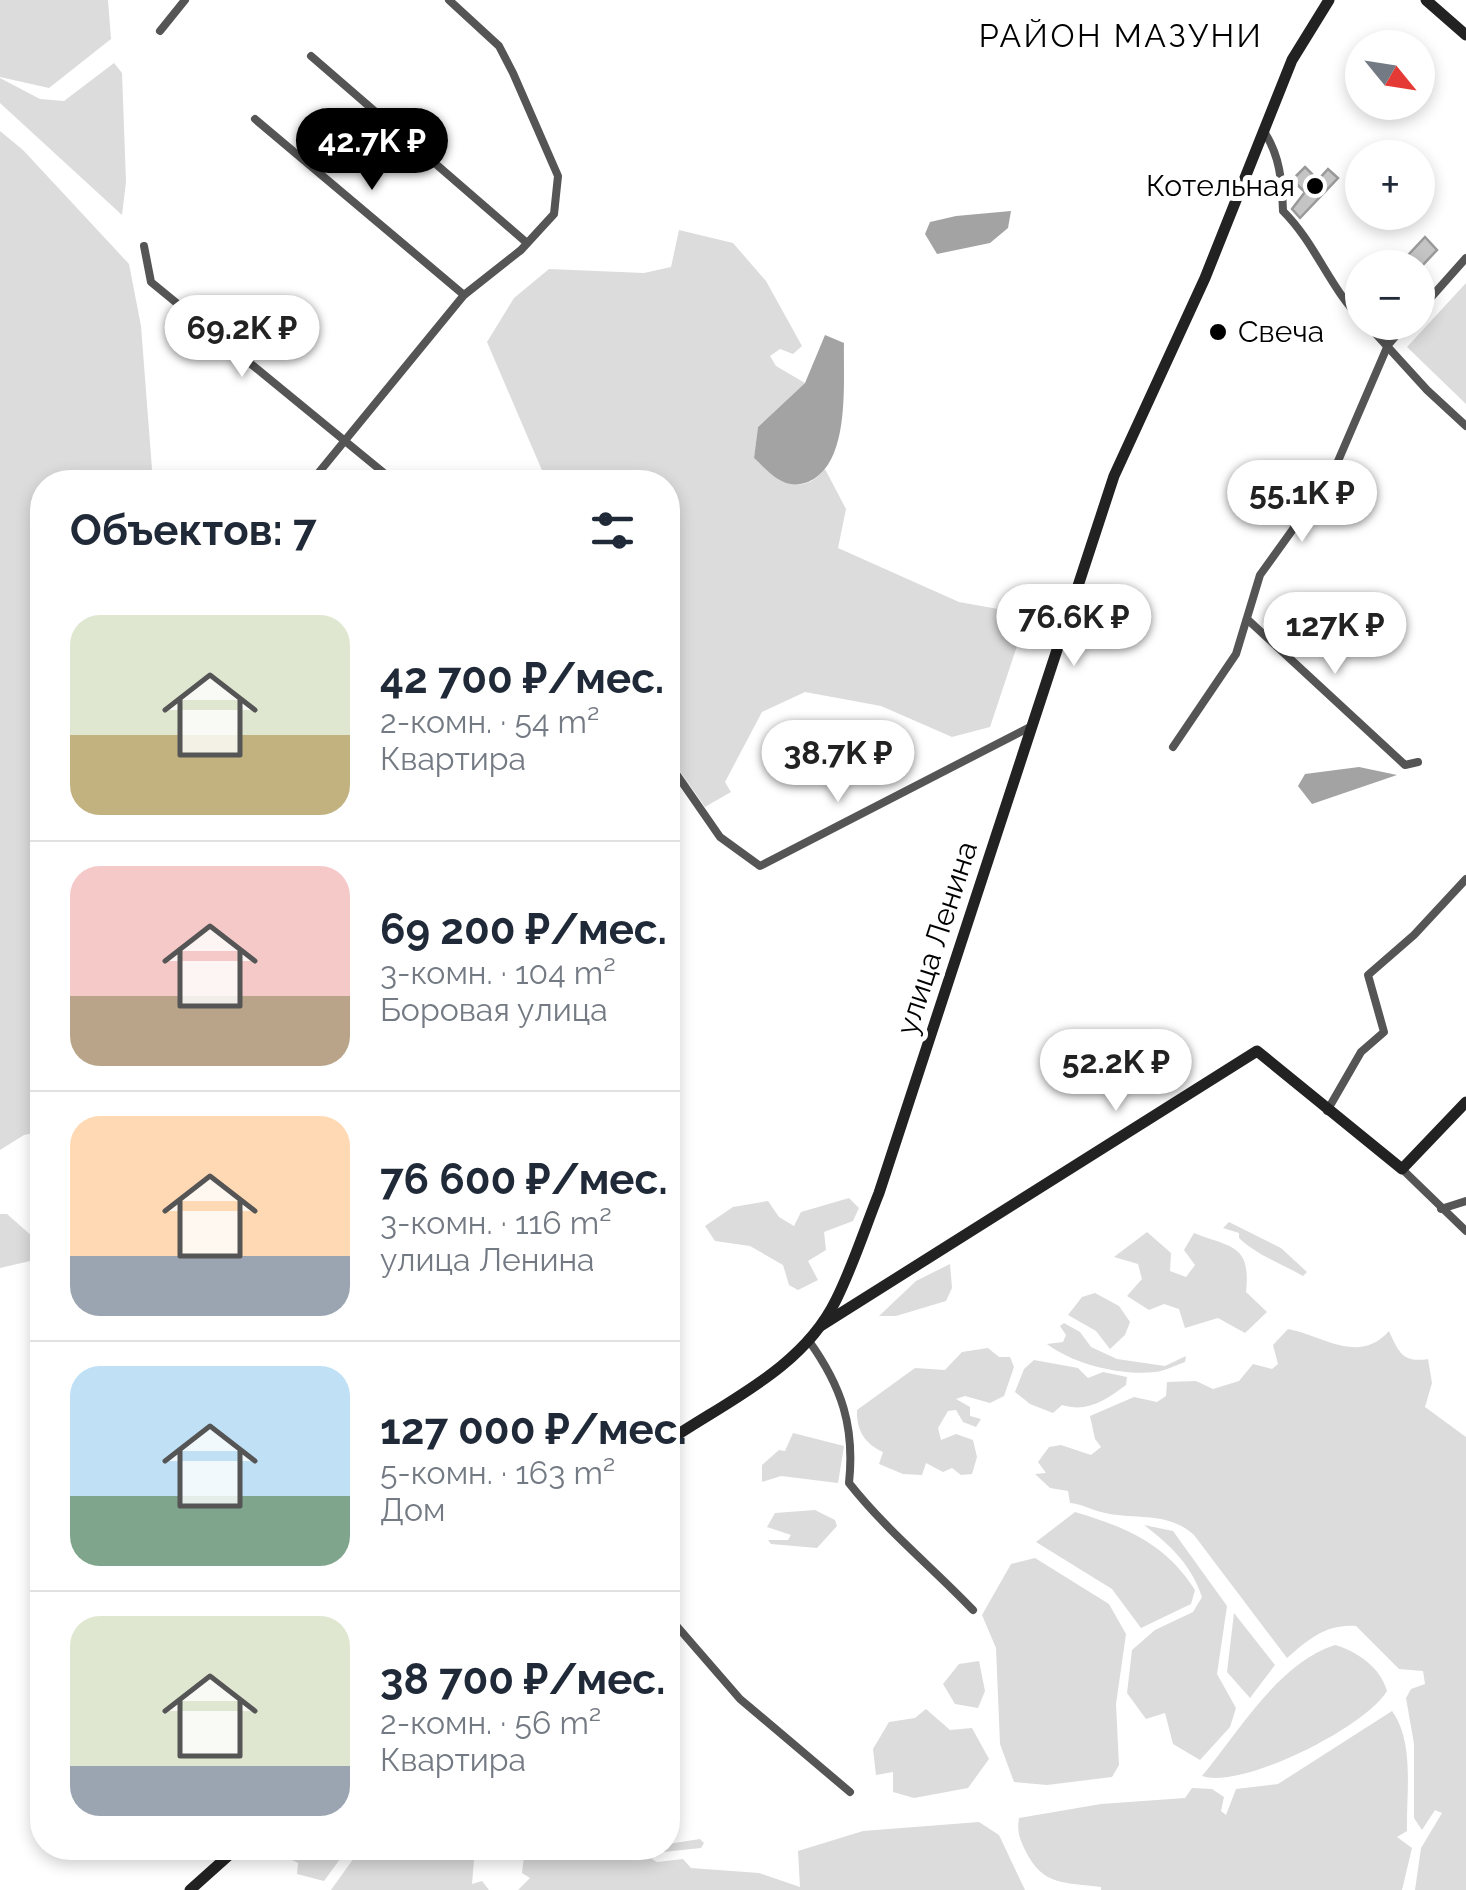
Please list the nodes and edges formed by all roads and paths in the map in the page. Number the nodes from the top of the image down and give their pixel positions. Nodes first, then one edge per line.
1 (186, 0) edge
2 (449, 0) edge
3 (1330, 0) edge
4 (1426, 0) edge
5 (160, 31) dead end
6 (1466, 35) edge
7 (311, 56) dead end
8 (255, 119) dead end
9 (1263, 130) junction
10 (527, 243) junction
11 (144, 246) dead end
12 (1466, 258) edge
13 (1435, 293) edge
14 (464, 294) junction
15 (1345, 302) edge
16 (1383, 340) edge
17 (1392, 340) edge
18 (1388, 345) junction
19 (1466, 426) edge
20 (345, 438) junction
21 (320, 470) edge
22 (381, 470) edge
23 (1246, 619) junction
24 (1034, 725) junction
25 (1173, 746) dead end
26 (1418, 762) dead end
27 (680, 779) edge
28 (1466, 879) edge
29 (1466, 1102) edge
30 (1327, 1110) junction
31 (1402, 1169) junction
32 (1466, 1201) edge
33 (1441, 1209) junction
34 (1466, 1231) edge
35 (818, 1327) junction
36 (809, 1341) junction
37 (680, 1433) edge
38 (973, 1610) dead end
39 (680, 1630) edge
40 (850, 1792) dead end
41 (224, 1860) edge
42 (190, 1890) edge

1 - 5 street
2 - 10 street
3 - 9 street, улица Ленина
4 - 6 street
7 - 10 street
8 - 14 street
9 - 15 street
9 - 24 street, улица Ленина
10 - 14 street
11 - 20 street
12 - 13 street
14 - 20 street
16 - 18 street
17 - 18 street
18 - 19 street
18 - 23 street
20 - 21 street
20 - 22 street
23 - 25 street
23 - 26 street
24 - 27 street
24 - 35 street, улица Ленина
28 - 30 street
29 - 31 street
30 - 31 street
30 - 35 street
31 - 33 street
32 - 33 street
33 - 34 street
35 - 36 street, улица Ленина
36 - 37 street, улица Ленина
36 - 38 street
39 - 40 street
41 - 42 street

